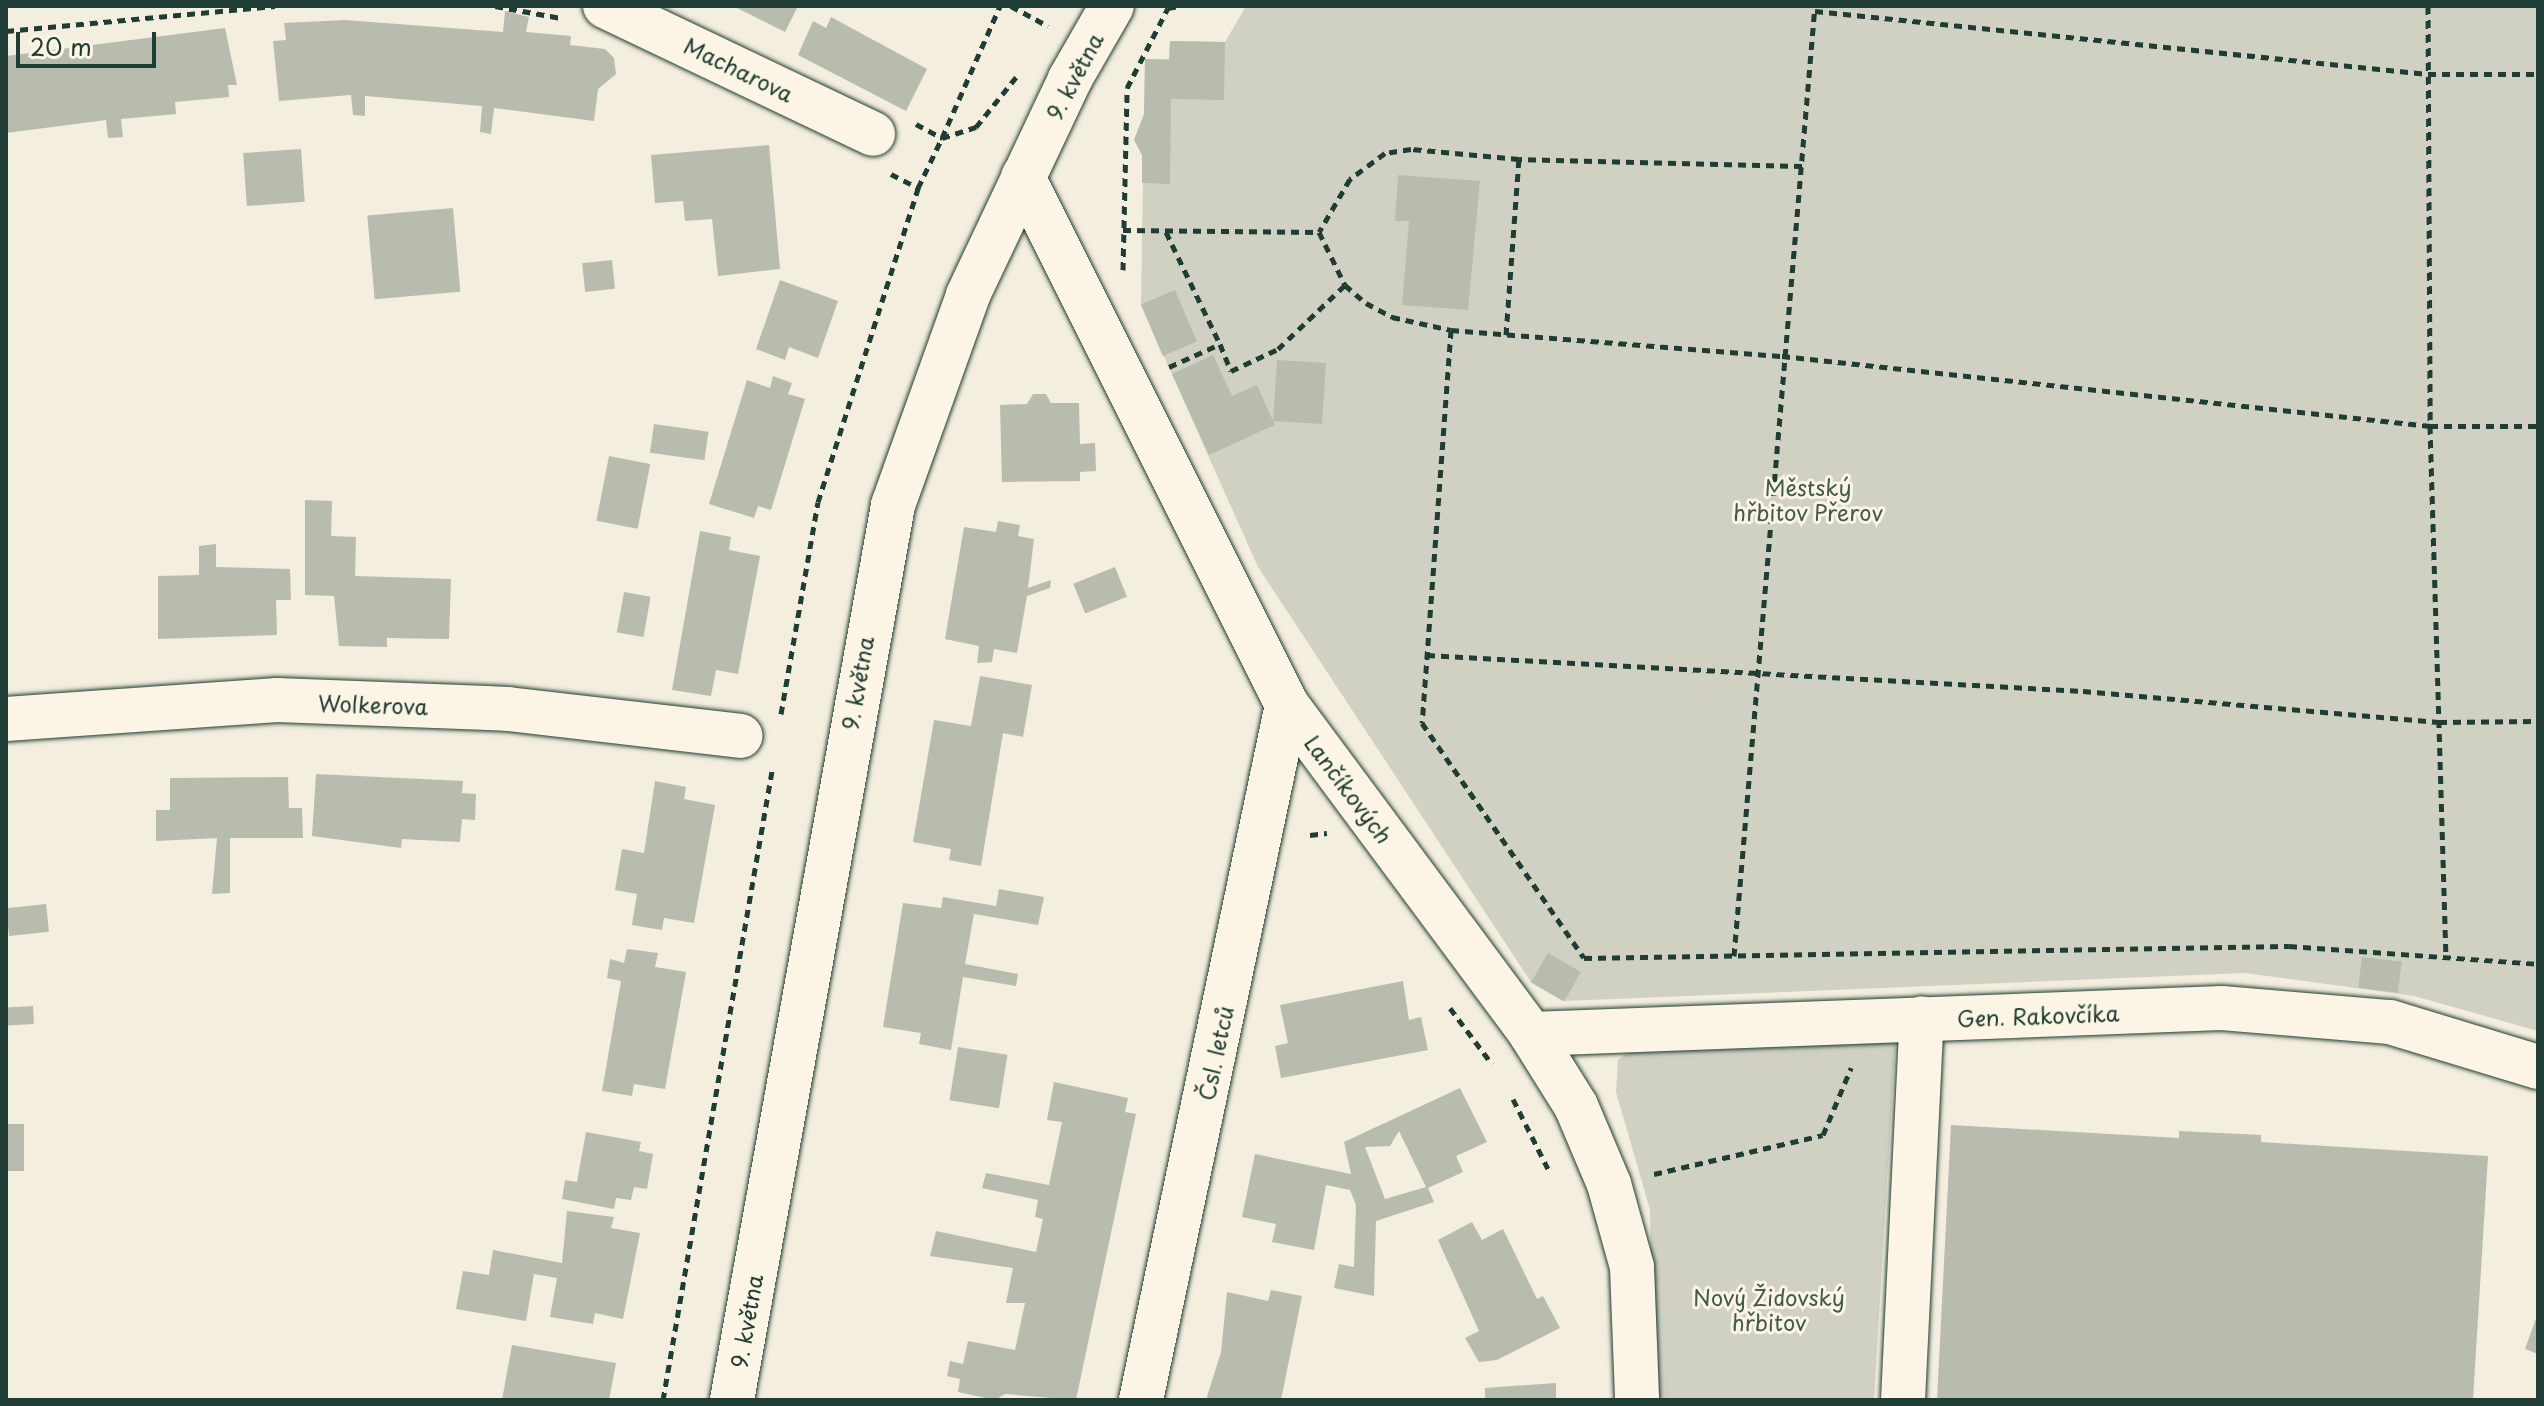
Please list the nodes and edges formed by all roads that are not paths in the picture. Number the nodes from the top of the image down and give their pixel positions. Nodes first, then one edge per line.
1 (605, 6) edge
2 (1112, 6) edge
3 (873, 134) dead end
4 (1023, 177) junction
5 (1287, 705) junction
6 (6, 719) edge
7 (765, 739) road end
8 (1922, 1018) junction
9 (1531, 1034) junction
10 (2538, 1067) edge
11 (732, 1400) edge
12 (1141, 1400) edge
13 (1637, 1400) edge
14 (1903, 1400) edge

1 - 3 street, Macharova
2 - 4 street, 9. května
4 - 5 street, Lančíkových
4 - 11 street, 9. května
5 - 9 street, Lančíkových
5 - 12 street, Čsl. letců
6 - 7 street, Wolkerova
8 - 9 street, Gen. Rakovčíka
8 - 10 street, Gen. Rakovčíka
8 - 14 street
9 - 13 street, Lančíkových

